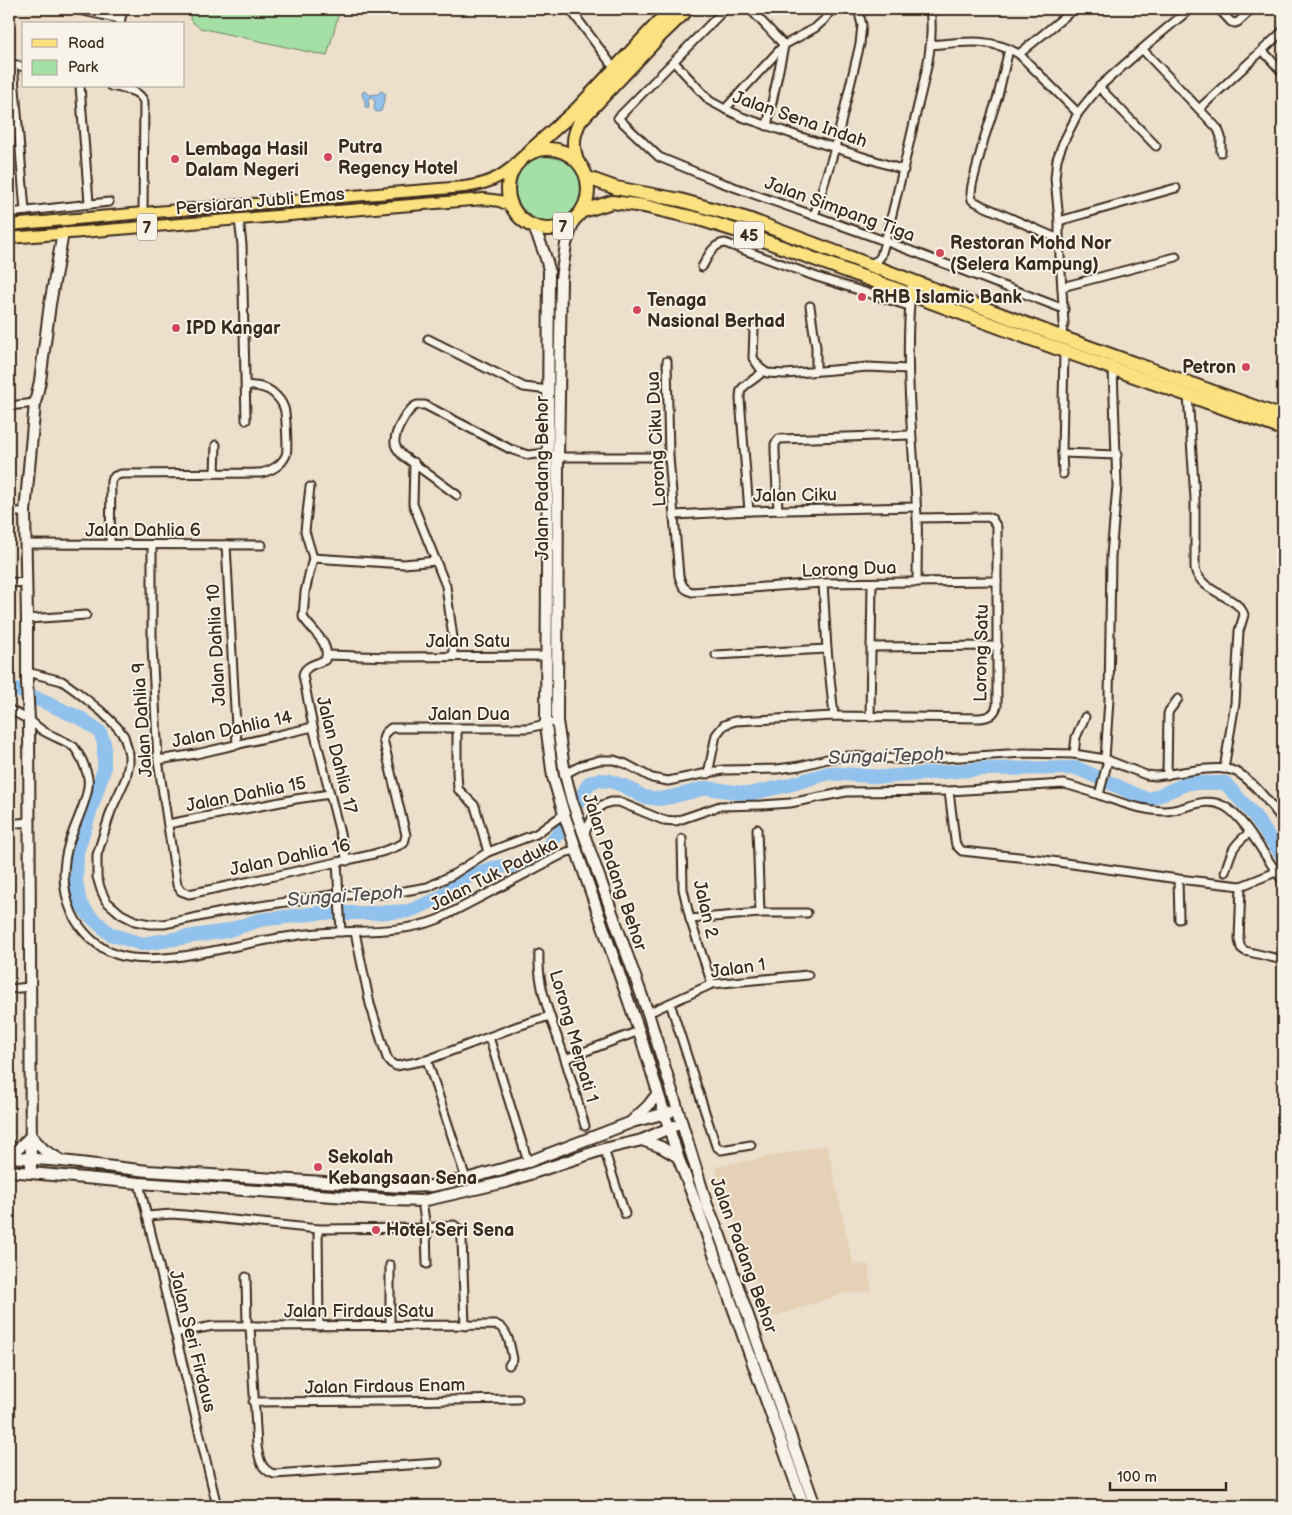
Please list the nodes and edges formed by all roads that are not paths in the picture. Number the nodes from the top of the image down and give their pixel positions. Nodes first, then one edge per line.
1 (74, 9) edge
2 (123, 9) edge
3 (570, 9) edge
4 (671, 9) edge
5 (688, 9) edge
6 (725, 9) edge
7 (750, 9) edge
8 (832, 9) edge
9 (858, 9) edge
10 (930, 9) edge
11 (1060, 9) edge
12 (1074, 9) edge
13 (1190, 9) edge
14 (1219, 9) edge
15 (1252, 9) edge
16 (1067, 16) junction
17 (120, 22) edge
18 (1283, 31) edge
19 (784, 45) junction
20 (931, 46) junction
21 (1009, 49) junction
22 (1142, 49) junction
23 (1263, 50) junction
24 (1019, 54) junction
25 (674, 62) junction
26 (11, 64) edge
27 (615, 69) junction
28 (1283, 73) edge
29 (1099, 87) junction
30 (80, 88) edge
31 (119, 88) edge
32 (725, 109) junction
33 (1199, 109) junction
34 (1078, 113) junction
35 (768, 126) junction
36 (1156, 146) dead end
37 (835, 148) junction
38 (1221, 152) dead end
39 (520, 160) junction
40 (578, 161) junction
41 (904, 170) junction
42 (588, 178) junction
43 (1176, 188) dead end
44 (284, 201) junction
45 (109, 202) dead end
46 (89, 203) junction
47 (512, 208) junction
48 (25, 211) junction
49 (9, 213) edge
50 (143, 213) junction
51 (578, 215) junction
52 (286, 216) junction
53 (814, 216) junction
54 (239, 219) junction
55 (1059, 221) junction
56 (9, 225) edge
57 (534, 227) junction
58 (63, 233) junction
59 (9, 238) edge
60 (1059, 239) junction
61 (885, 241) junction
62 (793, 251) junction
63 (1176, 256) dead end
64 (870, 265) junction
65 (787, 266) junction
66 (702, 267) dead end
67 (1062, 287) junction
68 (910, 294) junction
69 (810, 306) dead end
70 (1064, 309) junction
71 (754, 329) dead end
72 (428, 339) dead end
73 (1060, 345) junction
74 (667, 361) dead end
75 (1113, 368) junction
76 (762, 369) junction
77 (908, 369) junction
78 (816, 371) junction
79 (246, 385) junction
80 (548, 390) junction
81 (1188, 395) junction
82 (35, 403) junction
83 (9, 406) edge
84 (1274, 418) edge
85 (246, 420) dead end
86 (1283, 429) edge
87 (911, 435) junction
88 (216, 445) dead end
89 (1062, 453) junction
90 (547, 454) junction
91 (1117, 455) junction
92 (558, 457) junction
93 (669, 457) junction
94 (414, 462) junction
95 (215, 473) junction
96 (1063, 474) dead end
97 (310, 486) dead end
98 (457, 496) dead end
99 (916, 507) junction
100 (778, 510) junction
101 (749, 511) junction
102 (9, 512) edge
103 (25, 512) junction
104 (675, 515) junction
105 (917, 518) junction
106 (25, 544) junction
107 (110, 544) junction
108 (152, 545) junction
109 (226, 545) junction
110 (262, 545) dead end
111 (313, 558) junction
112 (436, 561) junction
113 (997, 581) junction
114 (9, 582) edge
115 (917, 582) junction
116 (26, 583) junction
117 (823, 583) junction
118 (872, 583) junction
119 (702, 591) joint
120 (86, 615) dead end
121 (27, 619) junction
122 (998, 646) junction
123 (871, 647) junction
124 (827, 649) junction
125 (327, 655) junction
126 (453, 656) junction
127 (546, 656) junction
128 (716, 656) dead end
129 (27, 672) junction
130 (1178, 699) dead end
131 (9, 709) edge
132 (28, 716) junction
133 (834, 716) junction
134 (870, 717) junction
135 (1085, 717) dead end
136 (557, 721) junction
137 (546, 724) junction
138 (313, 727) junction
139 (457, 729) junction
140 (237, 744) junction
141 (1074, 754) junction
142 (158, 760) junction
143 (1107, 762) junction
144 (1224, 768) junction
145 (565, 774) junction
146 (708, 774) junction
147 (1167, 774) junction
148 (949, 790) junction
149 (1100, 791) junction
150 (330, 794) junction
151 (564, 814) junction
152 (1283, 821) edge
153 (28, 822) junction
154 (9, 824) edge
155 (168, 824) junction
156 (756, 829) dead end
157 (9, 830) edge
158 (583, 831) junction
159 (1249, 832) junction
160 (682, 839) dead end
161 (404, 843) joint
162 (576, 847) junction
163 (488, 852) junction
164 (348, 861) junction
165 (337, 862) junction
166 (1225, 872) dead end
167 (1276, 872) junction
168 (1178, 879) junction
169 (1283, 881) edge
170 (1241, 886) junction
171 (181, 891) joint
172 (339, 894) junction
173 (760, 913) junction
174 (807, 913) dead end
175 (690, 919) junction
176 (1179, 919) dead end
177 (342, 928) junction
178 (355, 932) junction
179 (539, 954) dead end
180 (1283, 960) edge
181 (808, 975) dead end
182 (712, 984) junction
183 (30, 986) junction
184 (9, 989) edge
185 (670, 1003) junction
186 (648, 1013) junction
187 (550, 1016) junction
188 (639, 1031) junction
189 (489, 1037) junction
190 (565, 1059) junction
191 (427, 1060) junction
192 (658, 1093) junction
193 (678, 1109) junction
194 (664, 1114) junction
195 (632, 1122) junction
196 (682, 1123) junction
197 (585, 1126) dead end
198 (669, 1128) junction
199 (31, 1136) junction
200 (642, 1140) junction
201 (751, 1145) dead end
202 (604, 1149) junction
203 (9, 1155) edge
204 (678, 1157) junction
205 (31, 1159) junction
206 (62, 1161) junction
207 (528, 1162) junction
208 (9, 1171) edge
209 (31, 1172) junction
210 (466, 1179) junction
211 (139, 1183) junction
212 (422, 1201) junction
213 (624, 1214) dead end
214 (147, 1216) junction
215 (426, 1228) junction
216 (318, 1229) junction
217 (427, 1264) dead end
218 (390, 1265) dead end
219 (246, 1277) dead end
220 (248, 1326) junction
221 (319, 1326) junction
222 (390, 1326) junction
223 (465, 1326) junction
224 (175, 1332) junction
225 (509, 1365) dead end
226 (518, 1399) dead end
227 (254, 1402) junction
228 (438, 1463) dead end
229 (217, 1506) edge
230 (804, 1506) edge
231 (815, 1506) edge

1 - 17 street
2 - 17 street
3 - 27 street
4 - 27 highway, 7
5 - 40 highway, 7
6 - 25 street
7 - 19 street
8 - 19 street
9 - 37 street
10 - 20 street
11 - 16 street
12 - 16 street
13 - 22 street
14 - 15 street
16 - 24 street
18 - 23 street
19 - 32 street
19 - 35 street
20 - 21 street
20 - 41 street
21 - 24 street
21 - 60 street
22 - 29 street
22 - 33 street
23 - 28 street
23 - 33 street
24 - 34 street
25 - 32 street, Jalan Sena Indah
25 - 53 street, Jalan Simpang Tiga
26 - 48 street
27 - 39 highway, 7
29 - 34 street
29 - 36 street
30 - 46 street
31 - 50 street
32 - 35 street, Jalan Sena Indah
33 - 38 street
34 - 55 street
35 - 37 street, Jalan Sena Indah
37 - 41 street, Jalan Sena Indah
37 - 53 street
39 - 40 highway, 7
39 - 44 main road, Persiaran Jubli Emas / 7
39 - 47 highway, 7
40 - 42 highway, 7
41 - 61 street
42 - 51 highway, 7
42 - 64 highway, 45
43 - 55 street
44 - 50 main road, Persiaran Jubli Emas / 7
44 - 52 main road
45 - 46 street
46 - 48 street
47 - 52 main road, Persiaran Jubli Emas / 7
47 - 57 highway, 7
48 - 49 street
50 - 56 main road, Persiaran Jubli Emas / 7
51 - 57 highway, 7
51 - 62 highway, 45
51 - 92 main road, Jalan Padang Behor
52 - 54 main road, Persiaran Jubli Emas / 7
53 - 61 street, Jalan Simpang Tiga
54 - 58 main road, Persiaran Jubli Emas / 7
54 - 79 street
55 - 60 street
57 - 80 main road, Jalan Padang Behor
58 - 59 main road, Persiaran Jubli Emas / 7
58 - 82 main road
60 - 67 street
61 - 64 street
61 - 70 street, Jalan Simpang Tiga
62 - 65 street
62 - 68 highway, 45
63 - 67 street
64 - 68 highway, 45
65 - 66 street
65 - 68 street
67 - 70 street
68 - 73 highway, 45
68 - 77 street
69 - 78 street
70 - 73 street
71 - 76 street
72 - 80 street
73 - 75 highway, 45
73 - 84 highway, 45
73 - 89 street
74 - 93 street, Lorong Ciku Dua
75 - 81 highway, 45
75 - 91 street
76 - 78 street
76 - 101 street
77 - 78 street
77 - 87 street
79 - 85 street
79 - 95 street
80 - 90 main road, Jalan Padang Behor
81 - 84 highway, 45
81 - 144 street
82 - 83 street
82 - 103 main road
84 - 86 highway, 45
87 - 99 street
87 - 100 street
88 - 95 street
89 - 91 street
89 - 96 street
90 - 94 street
90 - 127 main road, Jalan Padang Behor
91 - 143 street
92 - 93 street
92 - 136 main road, Jalan Padang Behor
93 - 104 street, Lorong Ciku Dua
94 - 98 street
94 - 112 street
95 - 107 street
97 - 111 street
99 - 100 street, Jalan Ciku
99 - 105 street
100 - 101 street, Jalan Ciku
101 - 104 street, Jalan Ciku
102 - 103 street
103 - 106 main road
104 - 119 street, Lorong Ciku Dua
105 - 113 street, Lorong Satu
105 - 115 street
106 - 107 street, Jalan Dahlia 6
106 - 116 main road
107 - 108 street, Jalan Dahlia 6
108 - 109 street, Jalan Dahlia 6
108 - 142 street, Jalan Dahlia 9
109 - 110 street, Jalan Dahlia 6
109 - 140 street, Jalan Dahlia 10
111 - 112 street
111 - 125 street
112 - 126 street
113 - 115 street, Lorong Dua
113 - 122 street, Lorong Satu
114 - 116 street
115 - 118 street, Lorong Dua
116 - 121 main road
117 - 118 street, Lorong Dua
117 - 119 street, Lorong Dua
117 - 124 street
118 - 123 street
120 - 121 street
121 - 129 main road
122 - 123 street
122 - 134 street, Lorong Satu
123 - 134 street
124 - 128 street
124 - 133 street
125 - 126 street, Jalan Satu
125 - 138 street, Jalan Dahlia 17
126 - 127 street, Jalan Satu
127 - 137 main road, Jalan Padang Behor
129 - 132 main road
129 - 172 street
130 - 147 street
131 - 132 street, Jalan Tuk Paduka
132 - 153 main road
132 - 177 street, Jalan Tuk Paduka
133 - 134 street, Lorong Satu
133 - 146 street, Lorong Satu
135 - 141 street
136 - 137 street, Jalan Dua
136 - 145 main road, Jalan Padang Behor
137 - 139 street, Jalan Dua
137 - 151 main road, Jalan Padang Behor
138 - 140 street, Jalan Dahlia 14
138 - 150 street, Jalan Dahlia 17
139 - 161 street, Jalan Dua
139 - 163 street
140 - 142 street, Jalan Dahlia 14
141 - 143 street
141 - 146 street
142 - 155 street, Jalan Dahlia 9
143 - 147 street
143 - 149 street
144 - 147 street
144 - 152 street
145 - 146 street
145 - 158 main road, Jalan Padang Behor
148 - 149 street
148 - 158 street
148 - 168 street
149 - 159 street
150 - 155 street, Jalan Dahlia 15
150 - 164 street, Jalan Dahlia 17
151 - 162 main road, Jalan Padang Behor
151 - 163 street
153 - 154 street
153 - 183 main road
154 - 157 street
155 - 171 street, Jalan Dahlia 9
156 - 173 street
158 - 186 main road, Jalan Padang Behor
159 - 166 street
159 - 167 street
160 - 175 street, Jalan 2
161 - 164 street, Jalan Dahlia 16
162 - 178 street, Jalan Tuk Paduka
162 - 188 main road, Jalan Padang Behor
163 - 172 street
164 - 165 street, Jalan Dahlia 16
165 - 171 street, Jalan Dahlia 16
165 - 172 street
167 - 169 street
167 - 170 street
168 - 170 street
168 - 176 street
170 - 180 street
172 - 177 street
173 - 174 street
173 - 175 street
175 - 182 street, Jalan 2
177 - 178 street, Jalan Tuk Paduka
178 - 191 street
179 - 187 street, Lorong Merpati 1
181 - 182 street, Jalan 1
182 - 185 street, Jalan 1
183 - 184 street
183 - 199 main road
185 - 186 street, Jalan 1
185 - 201 street
186 - 193 main road, Jalan Padang Behor
187 - 189 street
187 - 190 street, Lorong Merpati 1
188 - 190 street
188 - 192 main road, Jalan Padang Behor
189 - 191 street
189 - 207 street
190 - 197 street, Lorong Merpati 1
191 - 210 street
192 - 194 main road, Jalan Padang Behor
192 - 195 main road
193 - 194 main road
193 - 196 main road, Jalan Padang Behor
194 - 195 main road
194 - 198 main road, Jalan Padang Behor
195 - 207 main road
196 - 198 main road
196 - 231 main road, Jalan Padang Behor
198 - 200 main road
198 - 204 main road, Jalan Padang Behor
199 - 203 main road
199 - 205 main road
199 - 206 main road
200 - 202 main road
200 - 204 main road
202 - 212 main road
202 - 213 street
203 - 205 main road
204 - 230 main road, Jalan Padang Behor
205 - 206 main road
205 - 209 main road
206 - 210 main road
207 - 210 main road
208 - 209 main road
209 - 211 main road
211 - 212 main road
211 - 214 street, Jalan Seri Firdaus
212 - 215 street
214 - 216 street
214 - 224 street, Jalan Seri Firdaus
215 - 216 street
215 - 217 street
215 - 223 street
216 - 221 street
218 - 222 street
219 - 220 street
220 - 221 street, Jalan Firdaus Satu
220 - 224 street, Jalan Firdaus Satu
220 - 227 street
221 - 222 street, Jalan Firdaus Satu
222 - 223 street, Jalan Firdaus Satu
223 - 225 street, Jalan Firdaus Satu
224 - 229 street, Jalan Seri Firdaus
226 - 227 street, Jalan Firdaus Enam
227 - 228 street

